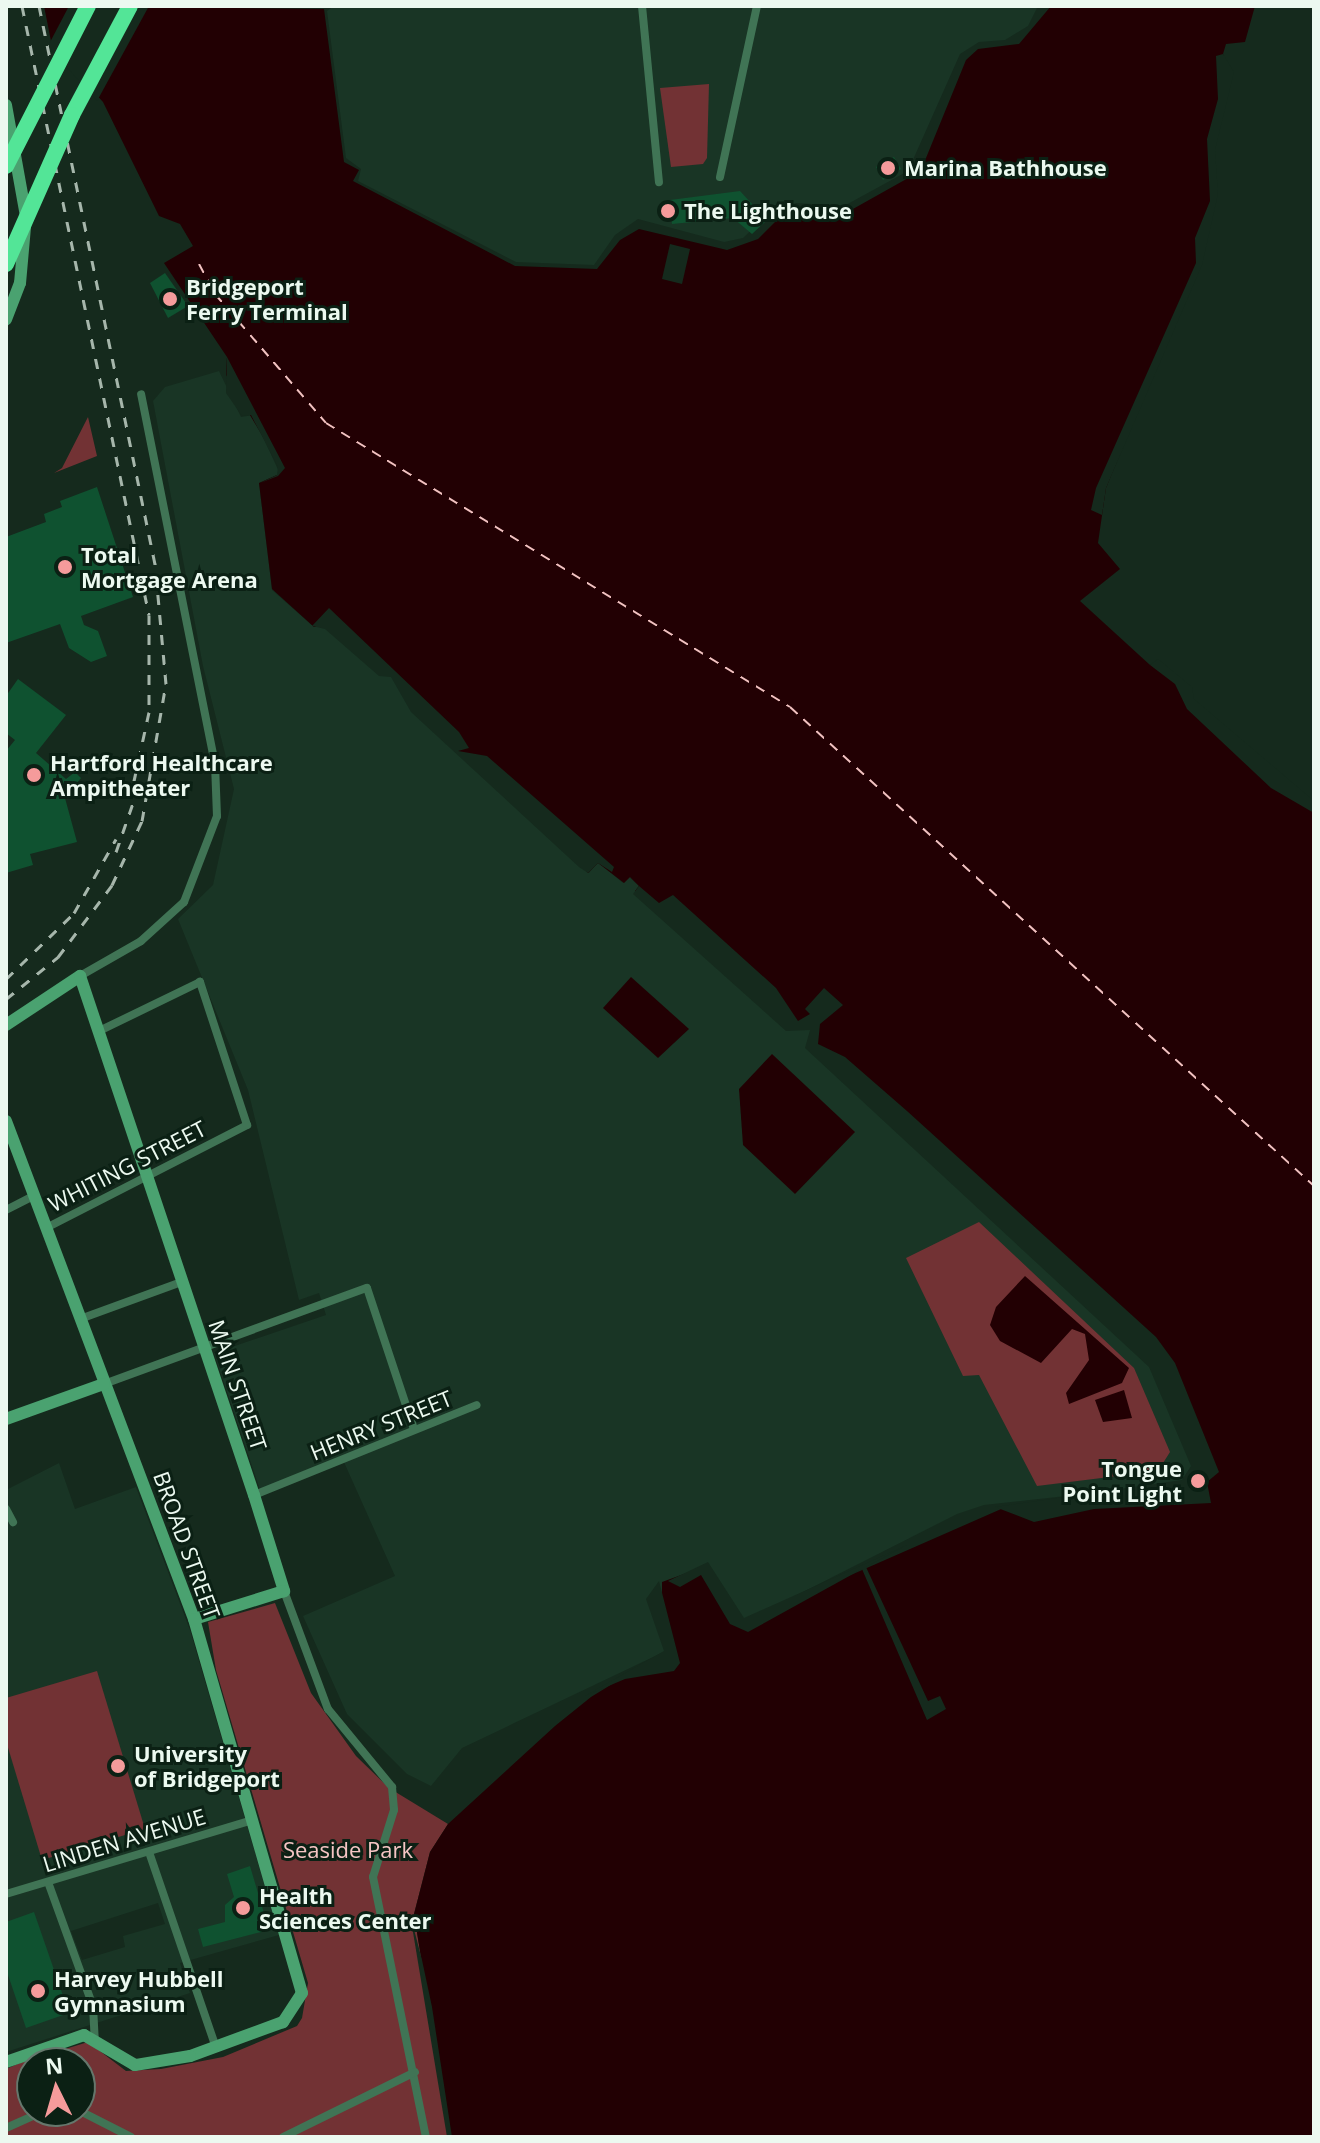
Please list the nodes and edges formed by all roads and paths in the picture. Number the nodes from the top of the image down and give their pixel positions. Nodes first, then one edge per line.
1 (88, 6) edge
2 (130, 6) edge
3 (642, 6) edge
4 (757, 6) edge
5 (6, 105) edge
6 (72, 115) junction
7 (6, 166) edge
8 (720, 177) dead end
9 (659, 182) dead end
10 (6, 239) edge
11 (6, 264) edge
12 (6, 319) edge
13 (141, 394) dead end
14 (80, 976) junction
15 (6, 1025) edge
16 (99, 1031) junction
17 (6, 1121) edge
18 (146, 1177) junction
19 (34, 1196) junction
20 (6, 1210) edge
21 (46, 1228) junction
22 (181, 1282) junction
23 (80, 1319) junction
24 (204, 1347) junction
25 (104, 1384) junction
26 (477, 1405) dead end
27 (6, 1419) edge
28 (414, 1429) junction
29 (254, 1495) junction
30 (6, 1509) edge
31 (13, 1522) dead end
32 (284, 1591) junction
33 (194, 1619) junction
34 (253, 1820) junction
35 (149, 1852) junction
36 (48, 1882) junction
37 (6, 1894) edge
38 (95, 2040) junction
39 (216, 2048) junction
40 (6, 2062) edge
41 (415, 2072) junction
42 (96, 2119) edge
43 (300, 2133) edge
44 (131, 2137) edge
45 (283, 2137) edge
46 (426, 2137) edge

1 - 7 highway, bridge
2 - 6 highway
3 - 9 street
4 - 8 street
5 - 12 street
6 - 10 highway, bridge
6 - 11 highway, bridge
13 - 14 street
14 - 15 street
14 - 16 street, MAIN STREET
16 - 18 street, MAIN STREET
16 - 18 street, WHITING STREET
17 - 19 street, BROAD STREET
18 - 21 street, WHITING STREET
18 - 22 street, MAIN STREET
19 - 20 street
19 - 21 street, BROAD STREET
21 - 23 street, BROAD STREET
22 - 23 street
22 - 24 street, MAIN STREET
23 - 25 street, BROAD STREET
24 - 25 street
24 - 28 street
24 - 29 street, MAIN STREET
25 - 27 street
25 - 33 street, BROAD STREET
26 - 28 street, HENRY STREET
28 - 29 street, HENRY STREET
29 - 32 street, MAIN STREET
30 - 31 street
32 - 33 street
32 - 41 street, MAIN STREET
33 - 34 street, BROAD STREET
34 - 35 street, LINDEN AVENUE
34 - 39 street, BROAD STREET
35 - 36 street, LINDEN AVENUE
35 - 39 street
36 - 37 street, LINDEN AVENUE
36 - 38 street
38 - 39 street
38 - 40 street
41 - 43 street
41 - 46 street
42 - 44 street
43 - 45 street

